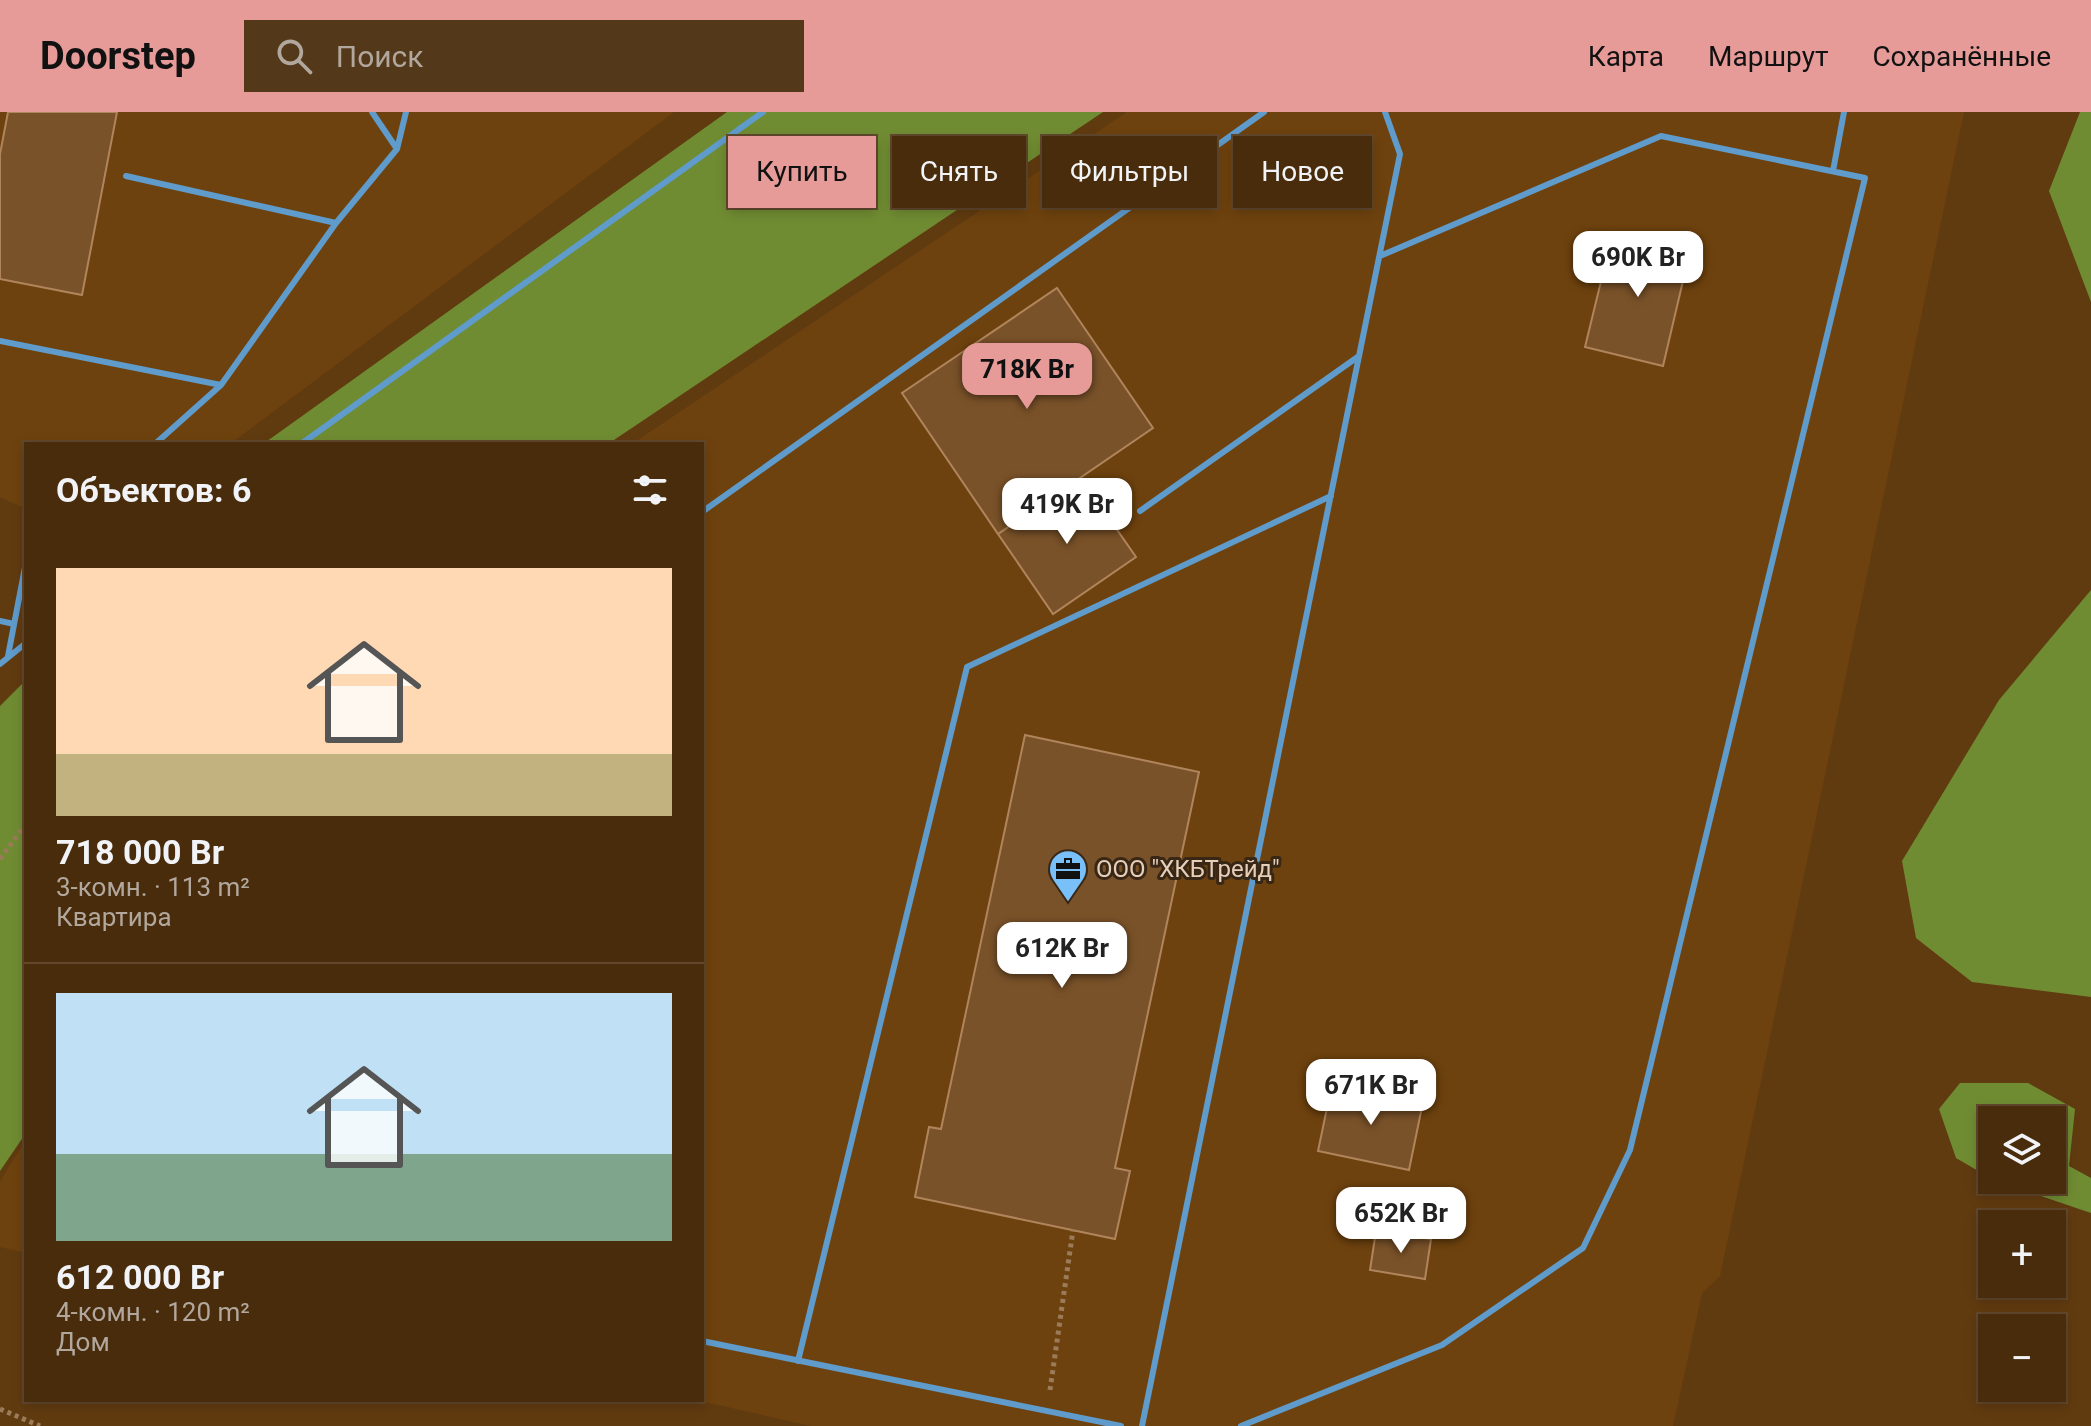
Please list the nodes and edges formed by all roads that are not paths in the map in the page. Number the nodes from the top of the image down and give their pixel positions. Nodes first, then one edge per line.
1 (372, 112) edge
2 (406, 112) edge
3 (763, 112) edge
4 (1264, 112) edge
5 (1385, 112) edge
6 (1844, 112) edge
7 (397, 149) junction
8 (1833, 171) junction
9 (126, 176) dead end
10 (336, 223) junction
11 (1380, 256) junction
12 (0, 341) edge
13 (1359, 356) junction
14 (221, 385) junction
15 (157, 442) edge
16 (304, 442) edge
17 (1331, 496) junction
18 (704, 511) edge
19 (1140, 511) dead end
20 (24, 572) edge
21 (0, 621) edge
22 (14, 624) junction
23 (24, 644) edge
24 (8, 656) junction
25 (0, 664) edge
26 (704, 1341) edge
27 (798, 1361) junction
28 (1121, 1426) edge
29 (1142, 1426) edge
30 (1241, 1426) edge

1 - 7 lane
2 - 7 lane
3 - 16 lane
4 - 18 lane
5 - 11 lane
6 - 8 lane
7 - 10 lane
8 - 11 lane
8 - 30 lane
9 - 10 lane
10 - 14 lane
11 - 13 lane
12 - 14 lane
13 - 17 lane
13 - 19 lane
14 - 15 lane
17 - 27 lane
17 - 29 lane
20 - 22 lane
21 - 22 lane
22 - 24 lane
23 - 24 lane
24 - 25 lane
26 - 27 lane
27 - 28 lane

